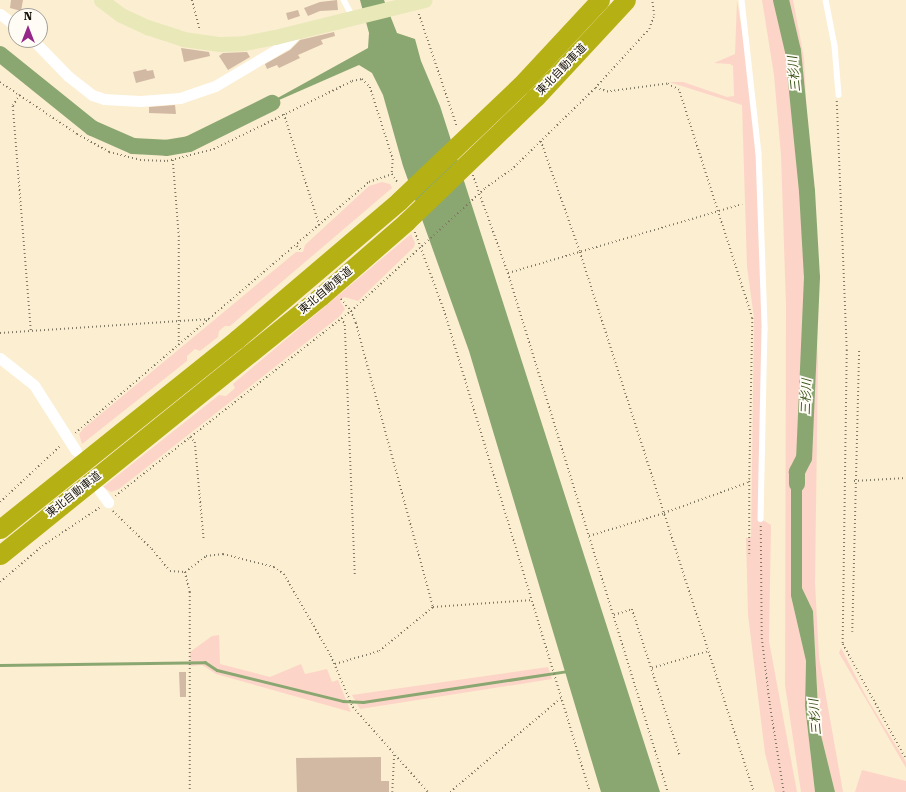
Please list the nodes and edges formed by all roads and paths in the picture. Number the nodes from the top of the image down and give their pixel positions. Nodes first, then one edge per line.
1 (101, 0) edge
2 (192, 0) edge
3 (344, 0) edge
4 (600, 0) edge
5 (626, 0) edge
6 (652, 0) edge
7 (742, 0) edge
8 (826, 0) edge
9 (420, 2) edge
10 (354, 19) junction
11 (298, 32) junction
12 (204, 42) junction
13 (41, 48) edge
14 (0, 82) edge
15 (595, 88) junction
16 (20, 95) junction
17 (839, 95) joint
18 (284, 114) junction
19 (464, 130) junction
20 (541, 141) junction
21 (173, 160) junction
22 (472, 172) dead end
23 (392, 174) junction
24 (399, 194) junction
25 (480, 194) junction
26 (742, 204) dead end
27 (717, 212) junction
28 (410, 225) junction
29 (320, 227) junction
30 (297, 246) junction
31 (421, 249) junction
32 (303, 252) dead end
33 (580, 252) junction
34 (508, 273) junction
35 (342, 299) dead end
36 (351, 311) junction
37 (342, 318) junction
38 (210, 319) junction
39 (179, 322) junction
40 (31, 330) junction
41 (0, 333) edge
42 (179, 345) junction
43 (859, 349) dead end
44 (0, 358) edge
45 (190, 437) junction
46 (69, 438) junction
47 (76, 451) dead end
48 (906, 478) edge
49 (749, 479) junction
50 (854, 481) junction
51 (100, 491) dead end
52 (0, 502) edge
53 (108, 502) junction
54 (664, 513) junction
55 (761, 519) joint
56 (0, 529) edge
57 (589, 536) junction
58 (204, 540) dead end
59 (749, 554) dead end
60 (0, 555) edge
61 (185, 572) junction
62 (355, 576) dead end
63 (0, 582) edge
64 (533, 600) junction
65 (433, 607) junction
66 (614, 615) junction
67 (852, 632) dead end
68 (708, 651) junction
69 (335, 664) junction
70 (651, 668) junction
71 (561, 698) junction
72 (394, 754) junction
73 (680, 756) dead end
74 (906, 759) edge
75 (190, 792) edge
76 (392, 792) edge
77 (428, 792) edge
78 (450, 792) edge
79 (590, 792) edge
80 (668, 792) edge
81 (754, 792) edge
82 (784, 792) edge

1 - 12 street
2 - 12 path
3 - 10 lane
4 - 19 highway, 東北自動車道
5 - 28 highway, 東北自動車道
6 - 15 path
7 - 55 lane
8 - 17 lane
9 - 10 street
9 - 19 path
10 - 11 street
11 - 12 street
11 - 13 street
14 - 16 path
15 - 20 path
15 - 27 path
16 - 21 path
16 - 40 path
17 - 74 path
18 - 21 path
18 - 23 path
18 - 29 path
19 - 24 highway, 東北自動車道
20 - 25 path
20 - 33 path
21 - 39 path
22 - 25 path
23 - 24 path
23 - 29 path
24 - 56 highway, 東北自動車道
25 - 31 path
25 - 34 path
26 - 27 path
27 - 33 path
27 - 49 path
28 - 31 path
28 - 60 highway, 東北自動車道
29 - 30 path
30 - 32 path
30 - 38 path
31 - 36 path
31 - 64 path
33 - 34 path
33 - 54 path
34 - 57 path
35 - 36 path
36 - 37 path
36 - 65 path
37 - 45 path
37 - 62 path
38 - 39 path
38 - 42 path
39 - 40 path
39 - 42 path
40 - 41 path
42 - 46 path
43 - 50 path
44 - 46 street
45 - 53 path
45 - 58 path
46 - 47 street
46 - 52 path
48 - 50 path
49 - 54 path
49 - 59 path
50 - 67 path
51 - 53 street
53 - 61 path
53 - 63 path
54 - 57 path
54 - 68 path
55 - 82 path
57 - 66 path
61 - 69 path
61 - 75 path
64 - 65 path
64 - 71 path
65 - 69 path
66 - 70 path
66 - 80 path
68 - 70 path
68 - 81 path
69 - 72 path
70 - 73 path
71 - 78 path
71 - 79 path
72 - 76 path
72 - 77 path

